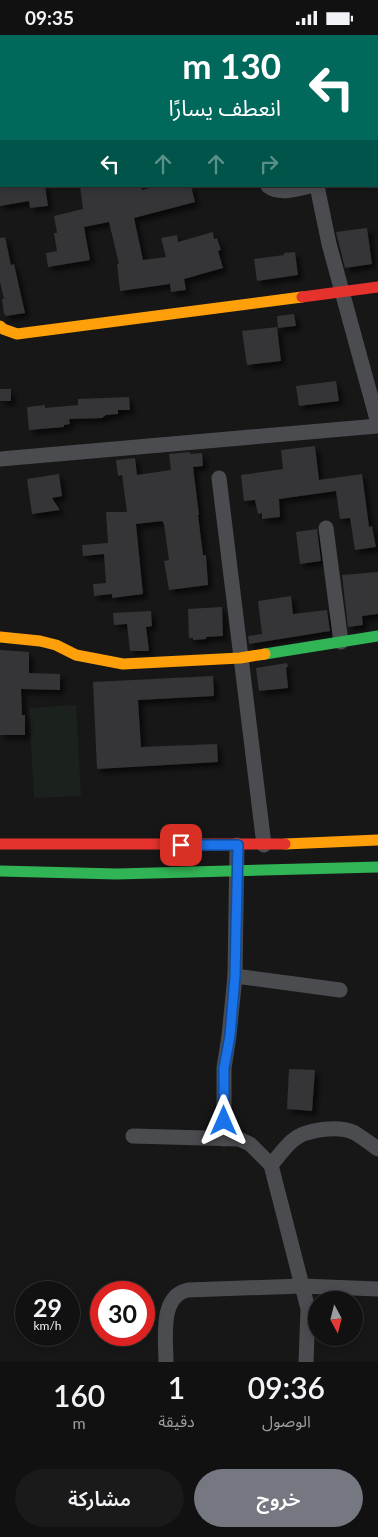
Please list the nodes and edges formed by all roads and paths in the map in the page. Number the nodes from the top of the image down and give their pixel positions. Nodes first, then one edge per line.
1 (269, 187) edge
2 (304, 187) edge
3 (317, 187) edge
4 (378, 287) edge
5 (342, 292) junction
6 (0, 326) edge
7 (378, 425) edge
8 (0, 459) edge
9 (219, 479) dead end
10 (326, 528) dead end
11 (378, 636) edge
12 (0, 637) edge
13 (341, 642) junction
14 (240, 658) junction
15 (378, 840) edge
16 (0, 844) edge
17 (238, 845) junction
18 (264, 845) junction
19 (378, 867) edge
20 (0, 871) edge
21 (236, 872) junction
22 (235, 976) junction
23 (340, 989) dead end
24 (133, 1136) dead end
25 (224, 1139) junction
26 (378, 1149) edge
27 (271, 1165) junction
28 (302, 1287) junction
29 (378, 1289) edge
30 (166, 1362) edge
31 (306, 1362) edge

1 - 2 street
3 - 5 street
4 - 5 street
5 - 6 street
5 - 7 street
7 - 8 street
9 - 14 street
10 - 13 street
11 - 13 street
12 - 14 street
13 - 14 street
14 - 18 street
15 - 18 street
16 - 17 street
17 - 18 street
17 - 21 street
19 - 21 street
20 - 21 street
21 - 22 street
22 - 23 street
22 - 25 street
24 - 25 street
25 - 27 street
26 - 27 street
27 - 28 street
28 - 29 street
28 - 30 street
28 - 31 street

